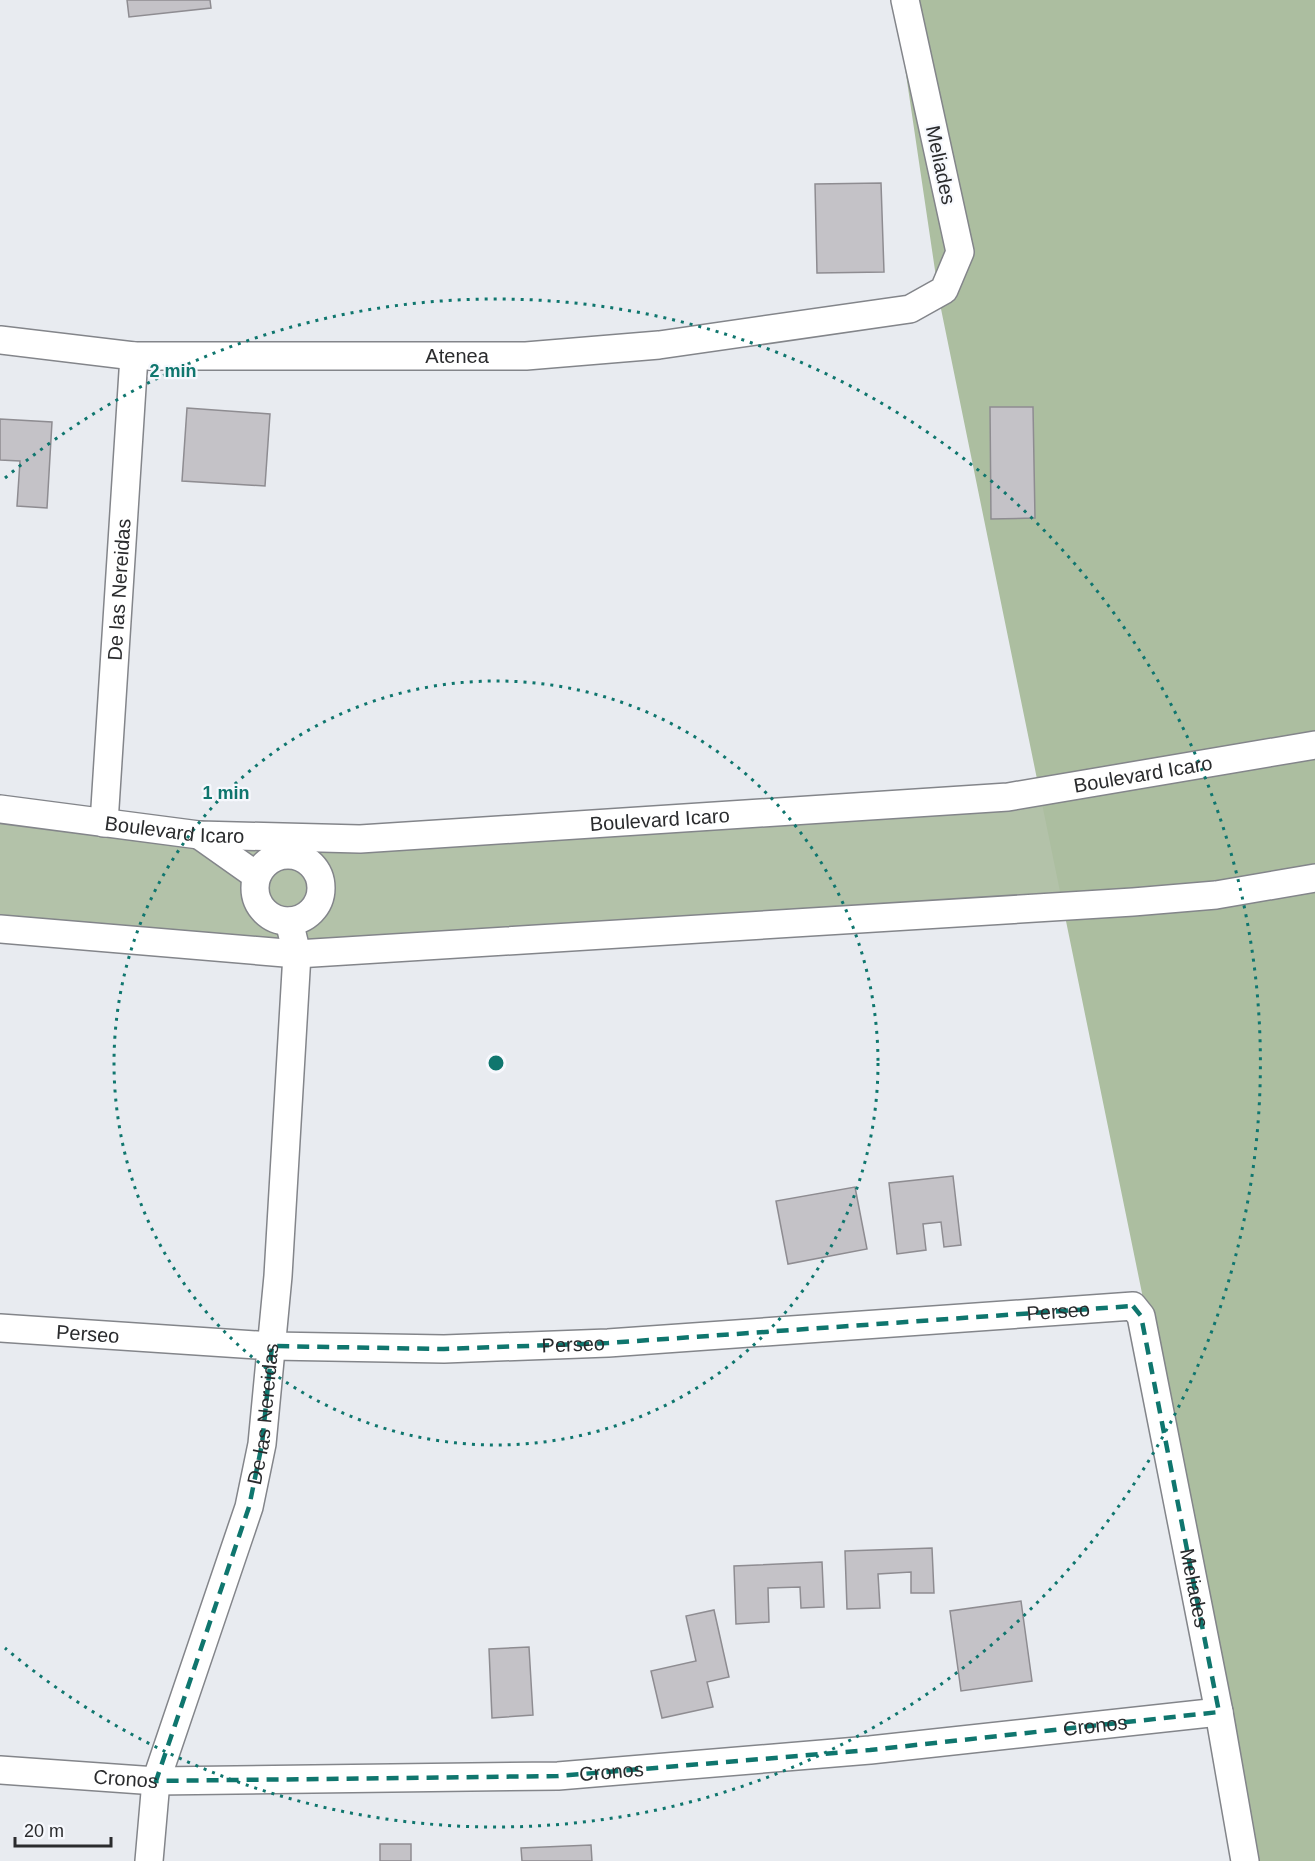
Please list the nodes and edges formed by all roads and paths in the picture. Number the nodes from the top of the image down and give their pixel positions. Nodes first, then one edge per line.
1 (905, 0) edge
2 (910, 309) joint
3 (0, 340) edge
4 (134, 356) junction
5 (1315, 745) edge
6 (0, 808) edge
7 (104, 823) junction
8 (199, 835) junction
9 (360, 839) junction
10 (311, 864) junction
11 (257, 876) junction
12 (1315, 878) edge
13 (289, 921) junction
14 (0, 929) edge
15 (297, 954) junction
16 (1141, 1316) joint
17 (0, 1329) edge
18 (273, 1346) junction
19 (1219, 1712) junction
20 (0, 1770) edge
21 (156, 1781) junction
22 (149, 1861) edge
23 (1245, 1861) edge

1 - 2 street, Meliades
2 - 4 street, Atenea
3 - 4 street, Atenea
4 - 7 street, De las Nereidas
5 - 9 street, Boulevard Icaro
6 - 7 street, Boulevard Icaro
7 - 8 street, Boulevard Icaro
8 - 9 street, Boulevard Icaro
8 - 11 street
9 - 10 street
10 - 11 street
10 - 13 street
11 - 13 street
12 - 15 street
13 - 15 street, De las Nereidas
14 - 15 street
15 - 18 street, De las Nereidas
16 - 18 street, Perseo
16 - 19 street, Meliades
17 - 18 street, Perseo
18 - 21 street, De las Nereidas
19 - 21 street, Cronos
19 - 23 street, Meliades
20 - 21 street, Cronos
21 - 22 street, De las Nereidas

